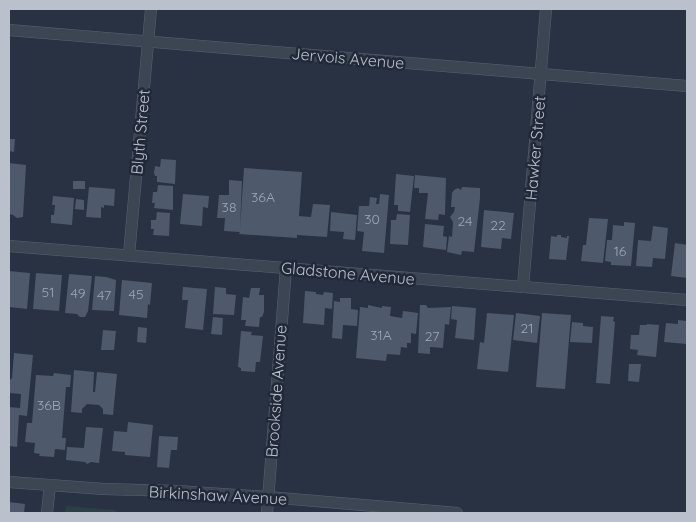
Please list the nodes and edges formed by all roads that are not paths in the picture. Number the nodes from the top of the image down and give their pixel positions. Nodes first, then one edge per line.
1 (151, 9) edge
2 (546, 9) edge
3 (9, 30) edge
4 (148, 42) junction
5 (541, 74) junction
6 (687, 86) edge
7 (9, 246) edge
8 (129, 255) junction
9 (286, 268) junction
10 (523, 287) junction
11 (687, 300) edge
12 (9, 482) edge
13 (50, 485) junction
14 (268, 497) junction
15 (47, 513) edge
16 (267, 513) edge
17 (458, 513) edge

1 - 4 street, Blyth Street
2 - 5 street, Hawker Street
3 - 4 street, Jervois Avenue
4 - 5 street, Jervois Avenue
4 - 8 street, Blyth Street
5 - 6 street, Jervois Avenue
5 - 10 street, Hawker Street
7 - 8 street, Gladstone Avenue
8 - 9 street, Gladstone Avenue
9 - 10 street, Gladstone Avenue
9 - 14 street, Brookside Avenue
10 - 11 street, Gladstone Avenue
12 - 13 street, Birkinshaw Avenue
13 - 14 street, Birkinshaw Avenue
13 - 15 street
14 - 16 street, Brookside Avenue
14 - 17 street, Birkinshaw Avenue

